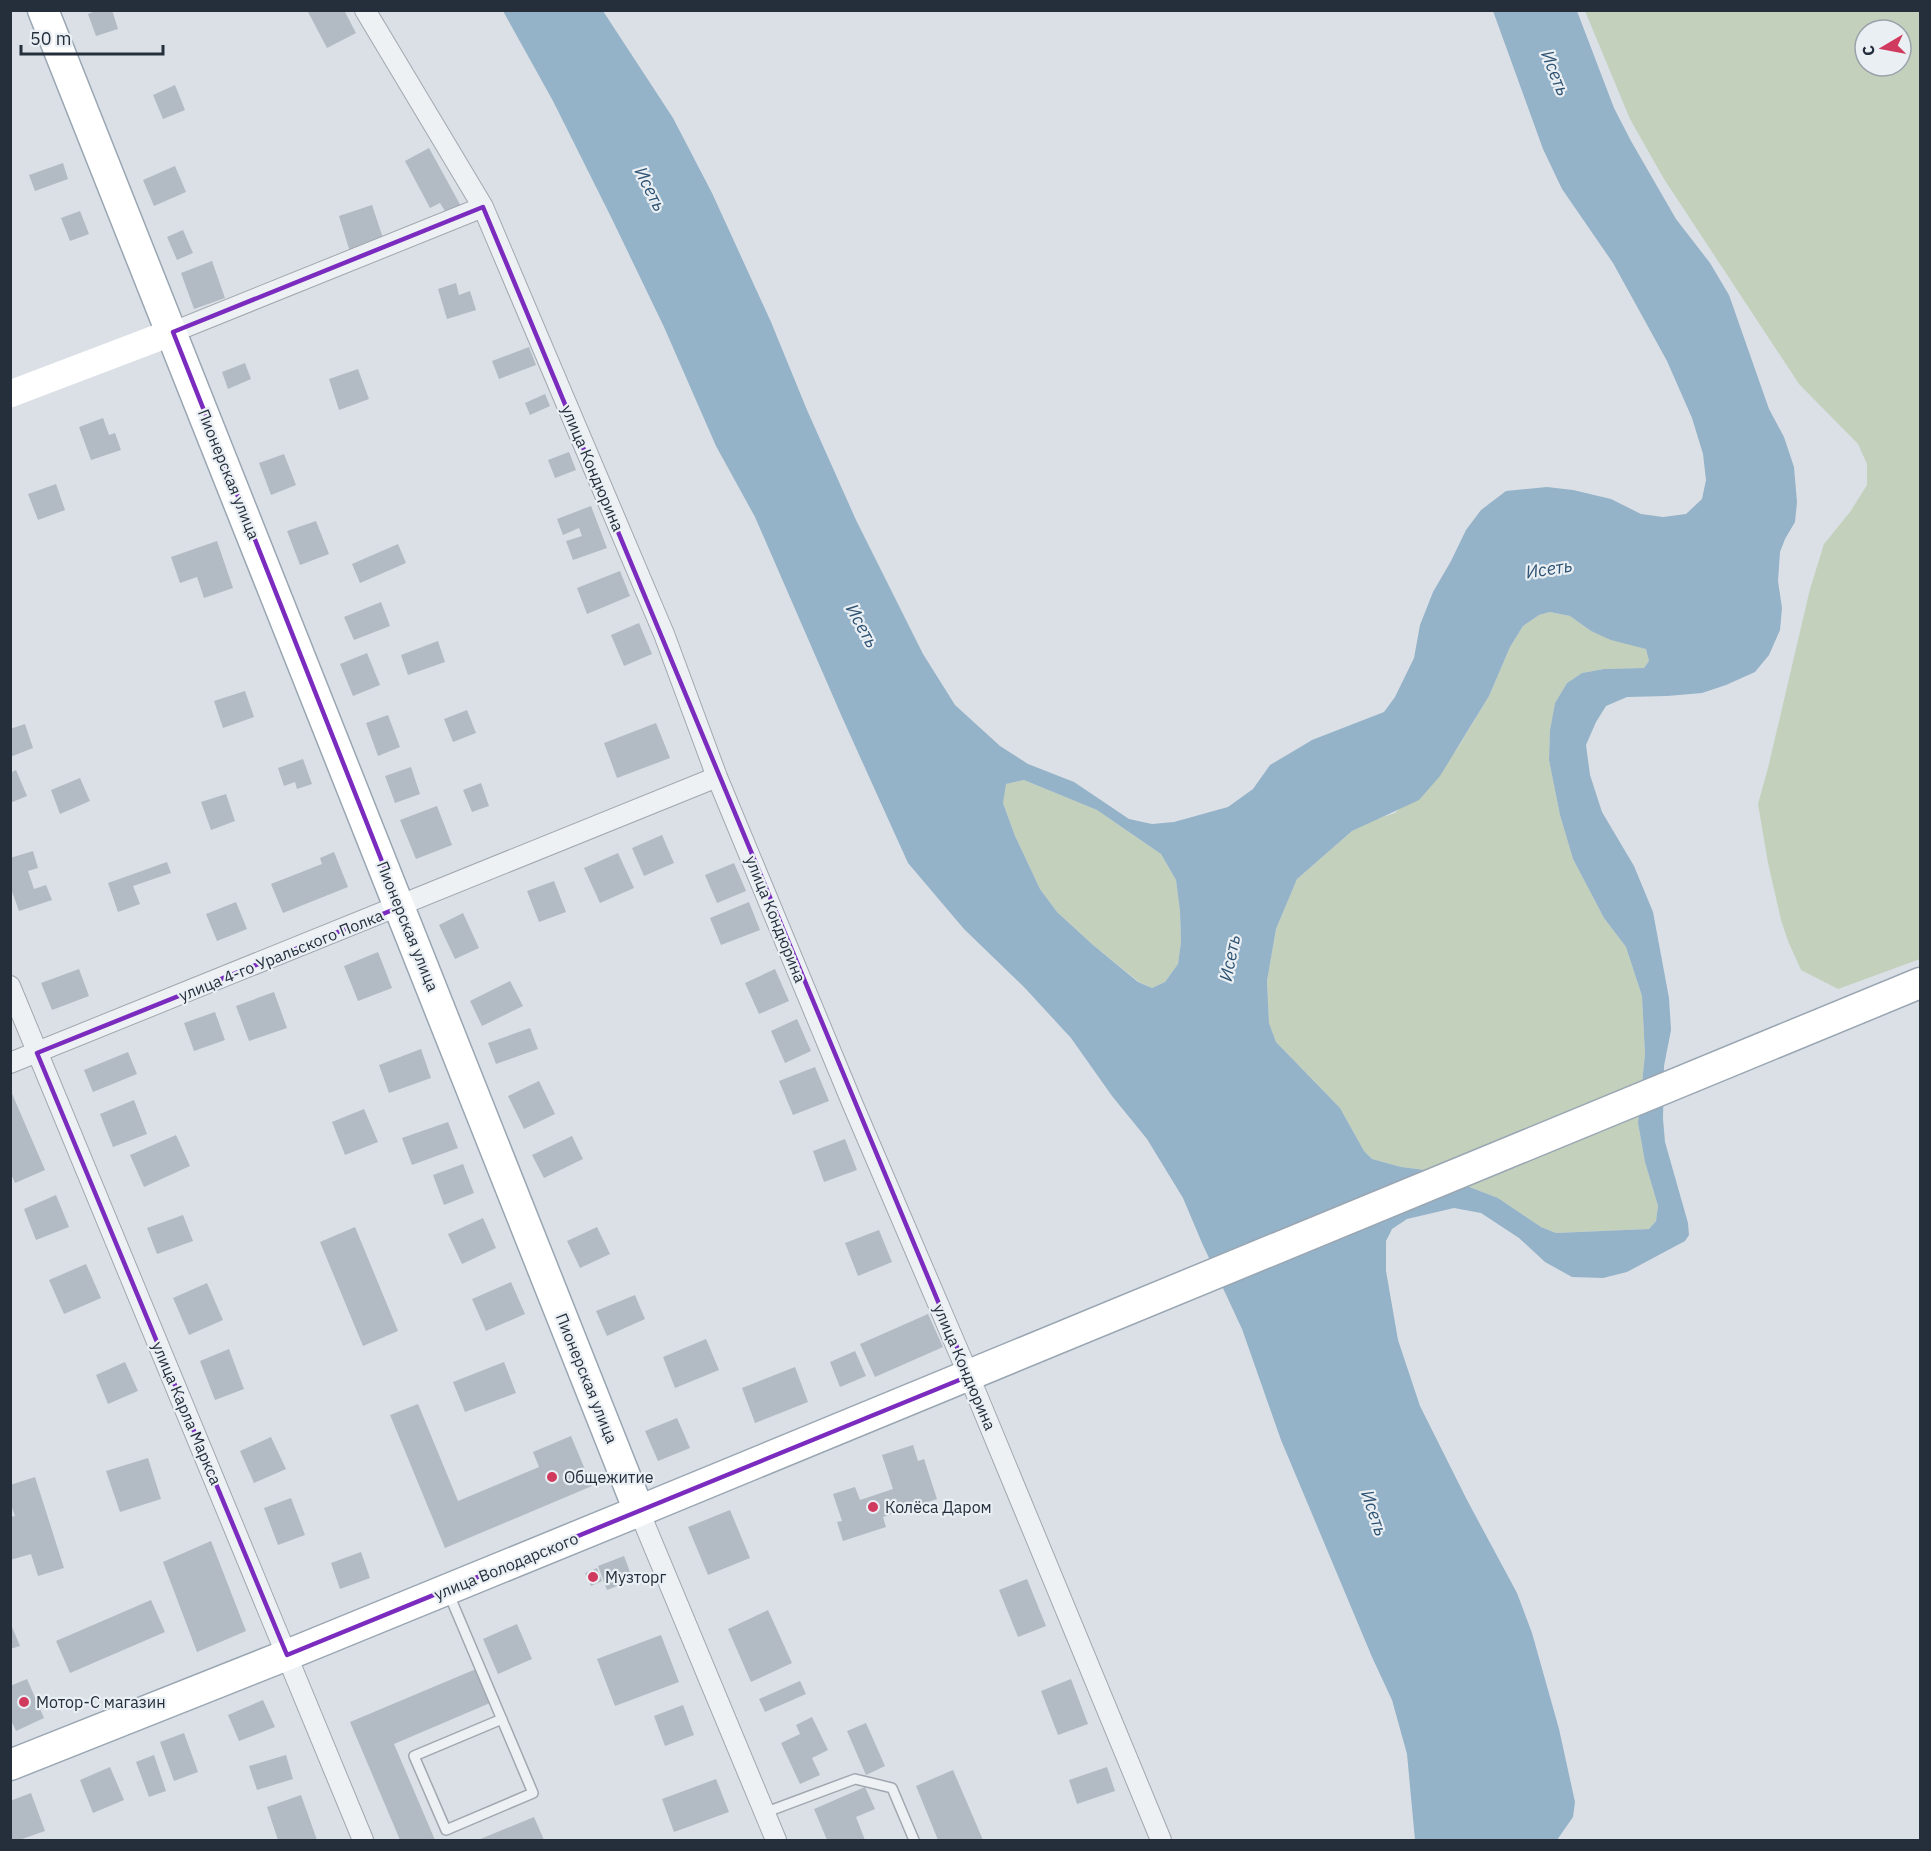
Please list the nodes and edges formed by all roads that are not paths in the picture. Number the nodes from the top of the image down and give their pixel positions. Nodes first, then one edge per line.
1 (44, 10) edge
2 (365, 10) edge
3 (483, 207) junction
4 (173, 332) junction
5 (10, 394) edge
6 (717, 777) junction
7 (400, 907) junction
8 (1920, 983) edge
9 (10, 986) edge
10 (38, 1053) junction
11 (10, 1063) edge
12 (969, 1376) junction
13 (639, 1511) junction
14 (447, 1590) junction
15 (287, 1655) junction
16 (502, 1719) junction
17 (10, 1765) edge
18 (764, 1813) junction
19 (363, 1840) edge
20 (776, 1840) edge
21 (914, 1840) edge
22 (1161, 1840) edge

1 - 4 main road, Пионерская улица
2 - 3 street, улица Кондюрина
3 - 4 street
3 - 6 street, улица Кондюрина
4 - 5 main road
4 - 7 main road, Пионерская улица
6 - 7 street, улица 4-го Уральского Полка
6 - 12 street, улица Кондюрина
7 - 10 street, улица 4-го Уральского Полка
7 - 13 main road, Пионерская улица
8 - 12 main road, улица Володарского
9 - 10 street, улица Карла Маркса
10 - 11 street, улица 4-го Уральского Полка
10 - 15 street, улица Карла Маркса
12 - 13 main road, улица Володарского
12 - 22 street, улица Кондюрина
13 - 14 main road, улица Володарского
13 - 18 street, Пионерская улица
14 - 15 main road, улица Володарского
14 - 16 lane
15 - 17 main road, улица Володарского
15 - 19 street, улица Карла Маркса
16 - 16 lane
18 - 20 street, Пионерская улица
18 - 21 lane

